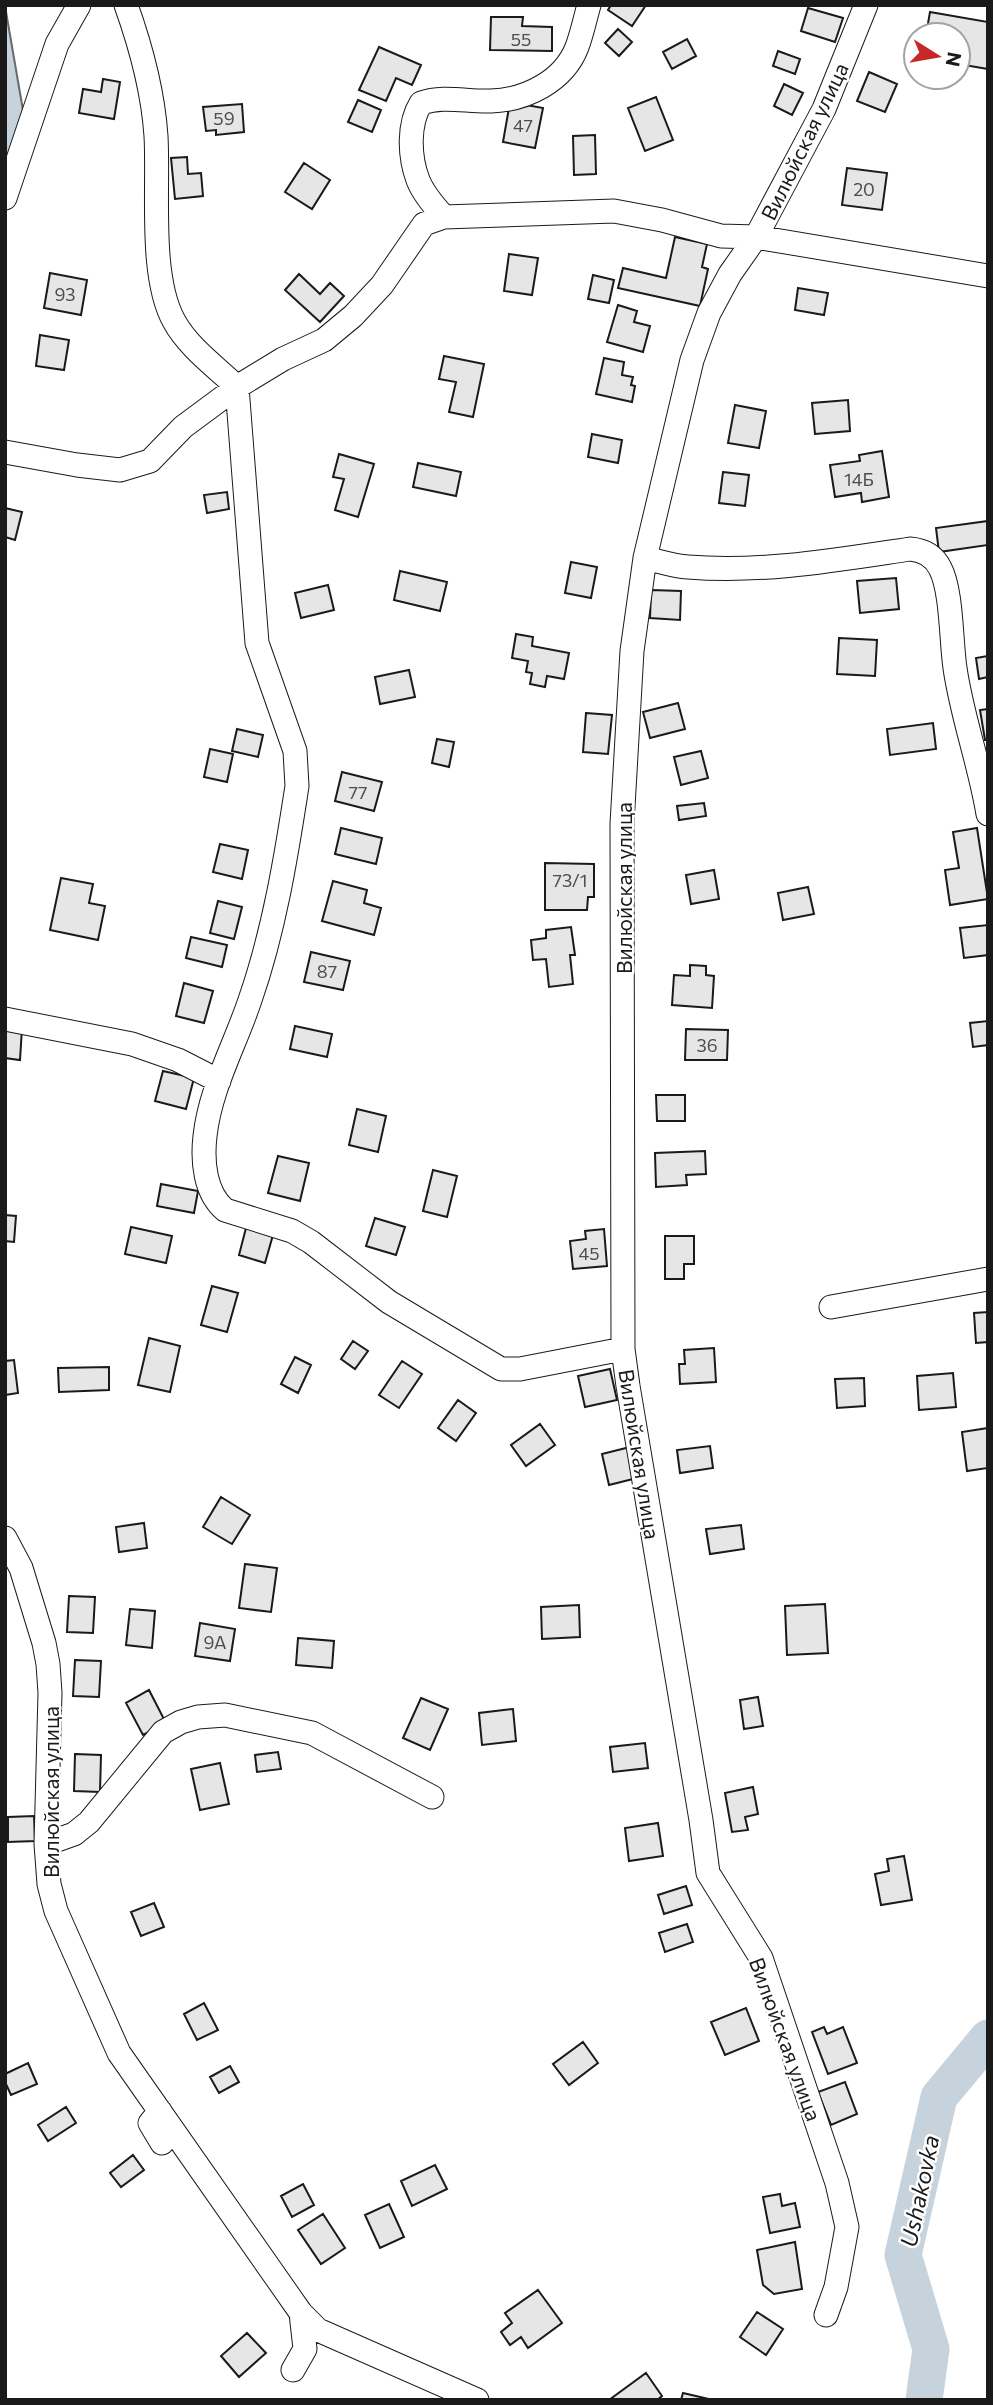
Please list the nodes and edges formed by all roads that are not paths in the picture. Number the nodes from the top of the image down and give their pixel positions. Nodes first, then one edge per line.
1 (79, 5) edge
2 (126, 5) edge
3 (589, 5) edge
4 (866, 5) edge
5 (5, 198) edge
6 (443, 217) junction
7 (756, 237) junction
8 (988, 275) edge
9 (237, 387) junction
10 (5, 452) edge
11 (645, 558) junction
12 (988, 814) edge
13 (5, 1019) edge
14 (219, 1081) junction
15 (988, 1279) edge
16 (831, 1307) dead end
17 (623, 1349) junction
18 (5, 1538) edge
19 (432, 1797) dead end
20 (46, 1844) junction
21 (160, 2111) junction
22 (162, 2143) dead end
23 (301, 2313) junction
24 (826, 2315) dead end
25 (293, 2370) dead end
26 (477, 2400) edge

1 - 5 street
2 - 9 street
3 - 6 street
4 - 7 street, Вилюйская улица
6 - 7 street
6 - 9 street
7 - 8 street, Вилюйская улица
7 - 11 street, Вилюйская улица
9 - 10 street
9 - 14 street
11 - 12 street
11 - 17 street, Вилюйская улица
13 - 14 street
14 - 17 street
15 - 16 street
17 - 24 street, Вилюйская улица
18 - 20 street, Вилюйская улица
19 - 20 street
20 - 21 street, Вилюйская улица
21 - 22 street
21 - 23 street, Вилюйская улица
23 - 25 street, Вилюйская улица
23 - 26 street, Вилюйская улица

